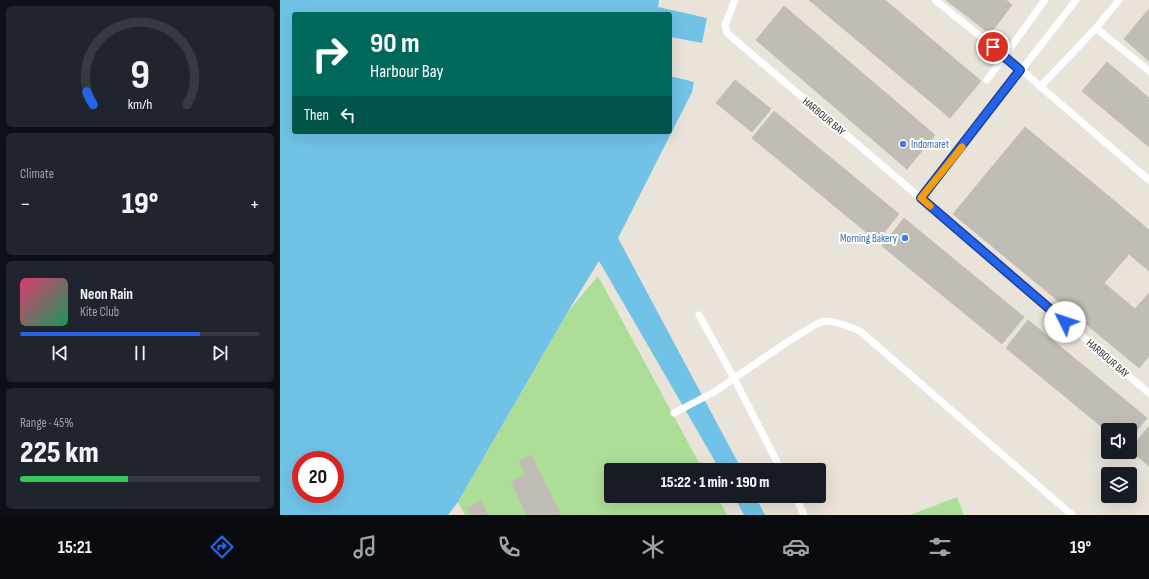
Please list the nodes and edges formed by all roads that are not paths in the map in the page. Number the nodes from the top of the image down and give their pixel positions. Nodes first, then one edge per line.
1 (935, 0) edge
2 (1046, 0) edge
3 (1076, 0) edge
4 (1119, 0) edge
5 (736, 2) edge
6 (1096, 28) junction
7 (1005, 56) junction
8 (1020, 70) junction
9 (1149, 71) edge
10 (987, 80) dead end
11 (1040, 87) junction
12 (1149, 180) edge
13 (921, 198) junction
14 (699, 315) dead end
15 (734, 378) junction
16 (1149, 393) edge
17 (678, 411) dead end
18 (777, 463) edge
19 (798, 503) edge
20 (804, 515) edge
21 (1072, 515) edge

1 - 7 lane
2 - 7 lane
3 - 8 lane
4 - 6 lane
5 - 13 lane, HARBOUR BAY
6 - 9 lane
6 - 11 lane
7 - 8 lane
7 - 10 lane
8 - 11 lane
8 - 13 lane
11 - 12 lane
13 - 16 lane, HARBOUR BAY
14 - 15 lane
15 - 17 lane
15 - 18 lane
15 - 21 lane
19 - 20 lane

